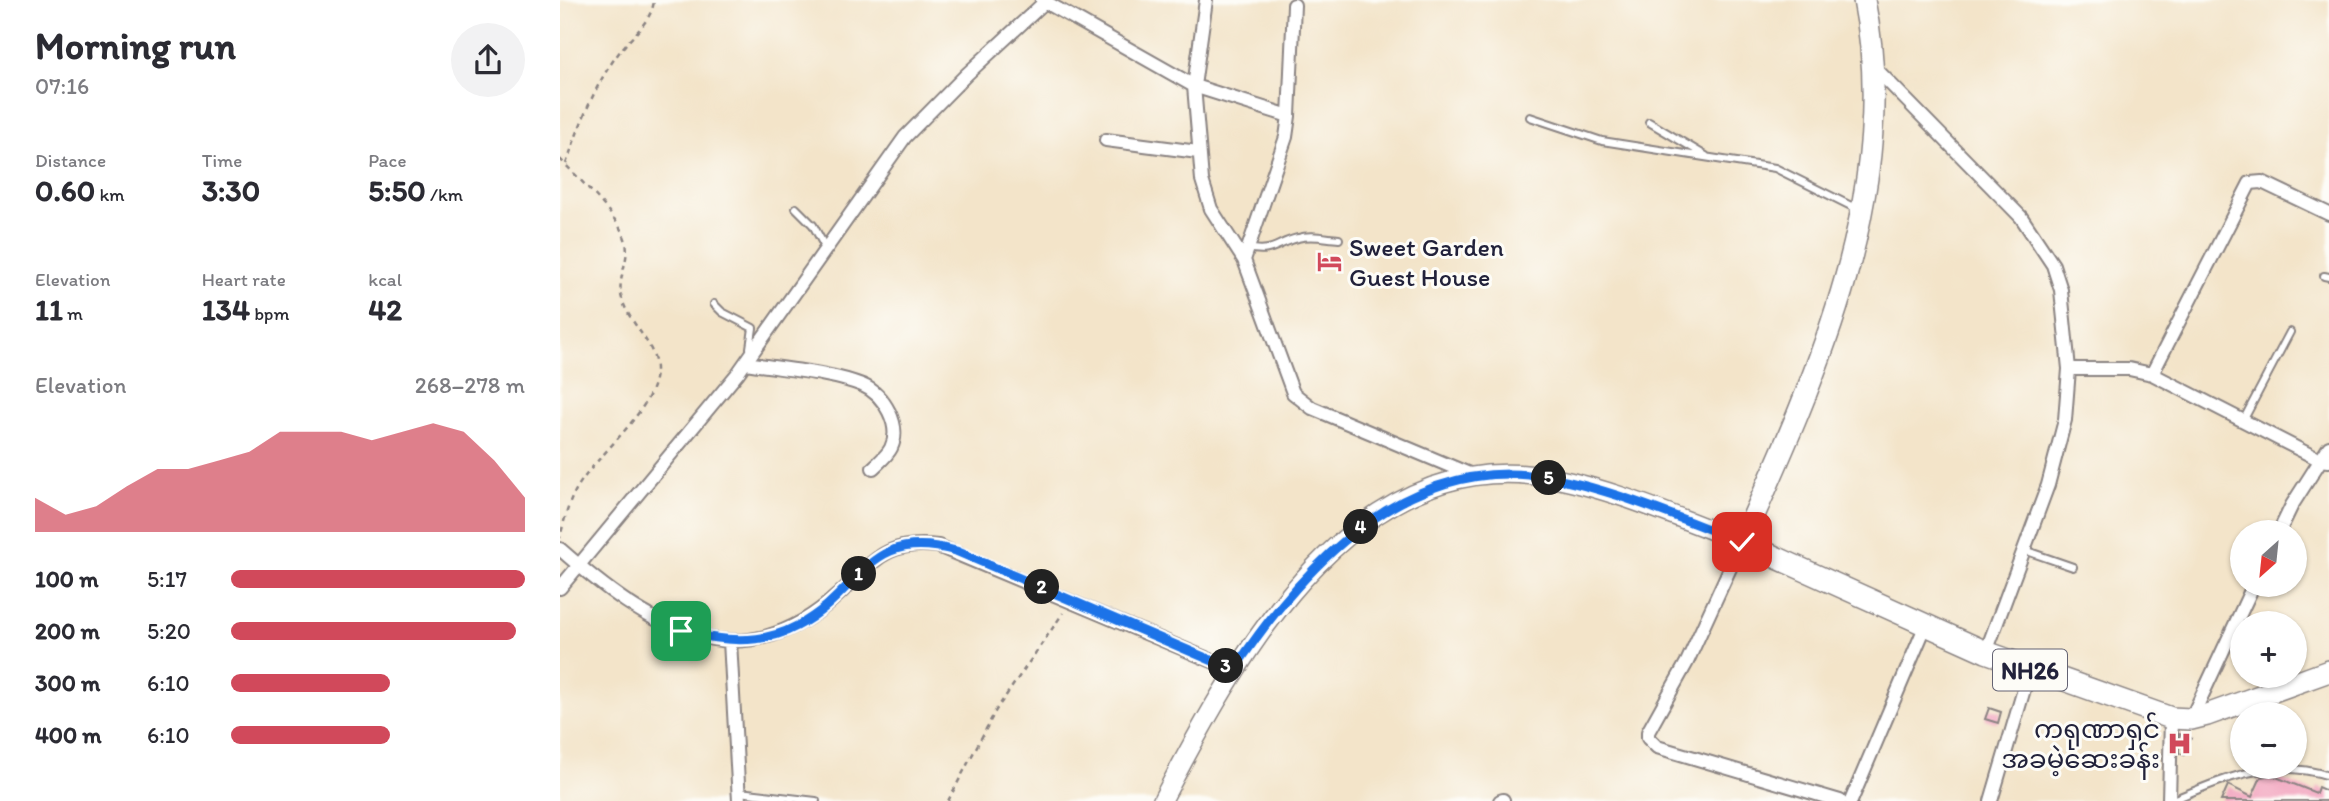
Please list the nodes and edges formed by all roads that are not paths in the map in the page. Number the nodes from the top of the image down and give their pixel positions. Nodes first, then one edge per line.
1 (1206, 0) edge
2 (1864, 0) edge
3 (1045, 1) edge
4 (1294, 5) dead end
5 (1875, 68) junction
6 (1194, 86) junction
7 (1289, 116) junction
8 (1530, 117) dead end
9 (1649, 122) dead end
10 (1105, 140) dead end
11 (1198, 152) junction
12 (1711, 159) junction
13 (796, 208) dead end
14 (1862, 211) junction
15 (2329, 214) edge
16 (1339, 239) dead end
17 (827, 251) junction
18 (1246, 254) junction
19 (714, 304) dead end
20 (2290, 332) dead end
21 (746, 363) junction
22 (2069, 369) junction
23 (2152, 374) junction
24 (2244, 419) junction
25 (2329, 447) edge
26 (2325, 460) edge
27 (873, 468) dead end
28 (1474, 476) junction
29 (2288, 520) edge
30 (1742, 542) junction
31 (560, 549) edge
32 (2024, 550) junction
33 (578, 565) junction
34 (2073, 566) dead end
35 (560, 588) edge
36 (2248, 597) edge
37 (1925, 627) junction
38 (730, 641) junction
39 (1986, 652) junction
40 (2030, 669) junction
41 (1234, 670) junction
42 (2329, 670) edge
43 (2181, 719) junction
44 (2329, 776) edge
45 (739, 797) edge
46 (816, 801) edge
47 (1162, 801) edge
48 (1840, 801) edge
49 (1851, 801) edge
50 (1991, 801) edge
51 (2170, 801) edge

1 - 6 street
2 - 5 highway
3 - 6 street
3 - 17 street
4 - 7 street
5 - 14 highway
5 - 22 street
6 - 7 street
6 - 11 street
7 - 18 street
8 - 12 lane
9 - 12 lane
10 - 11 street
11 - 18 street
12 - 14 lane
13 - 17 lane
14 - 30 highway
15 - 23 street
16 - 18 lane
17 - 21 street
18 - 28 street
19 - 21 lane
20 - 24 lane
21 - 27 street
21 - 33 street
22 - 23 street
22 - 32 street
23 - 24 street
24 - 26 street
25 - 26 street
26 - 29 street
28 - 30 street
28 - 41 street
30 - 37 highway, NH26
30 - 48 street
31 - 33 street
32 - 34 lane
32 - 39 street
33 - 35 street
33 - 38 street
36 - 43 street
37 - 39 highway, NH26
37 - 49 street
38 - 41 street
38 - 45 street
39 - 40 highway, NH26
40 - 43 highway, NH26
40 - 50 street
41 - 47 street
42 - 43 highway
43 - 51 street
44 - 51 lane
45 - 46 lane

